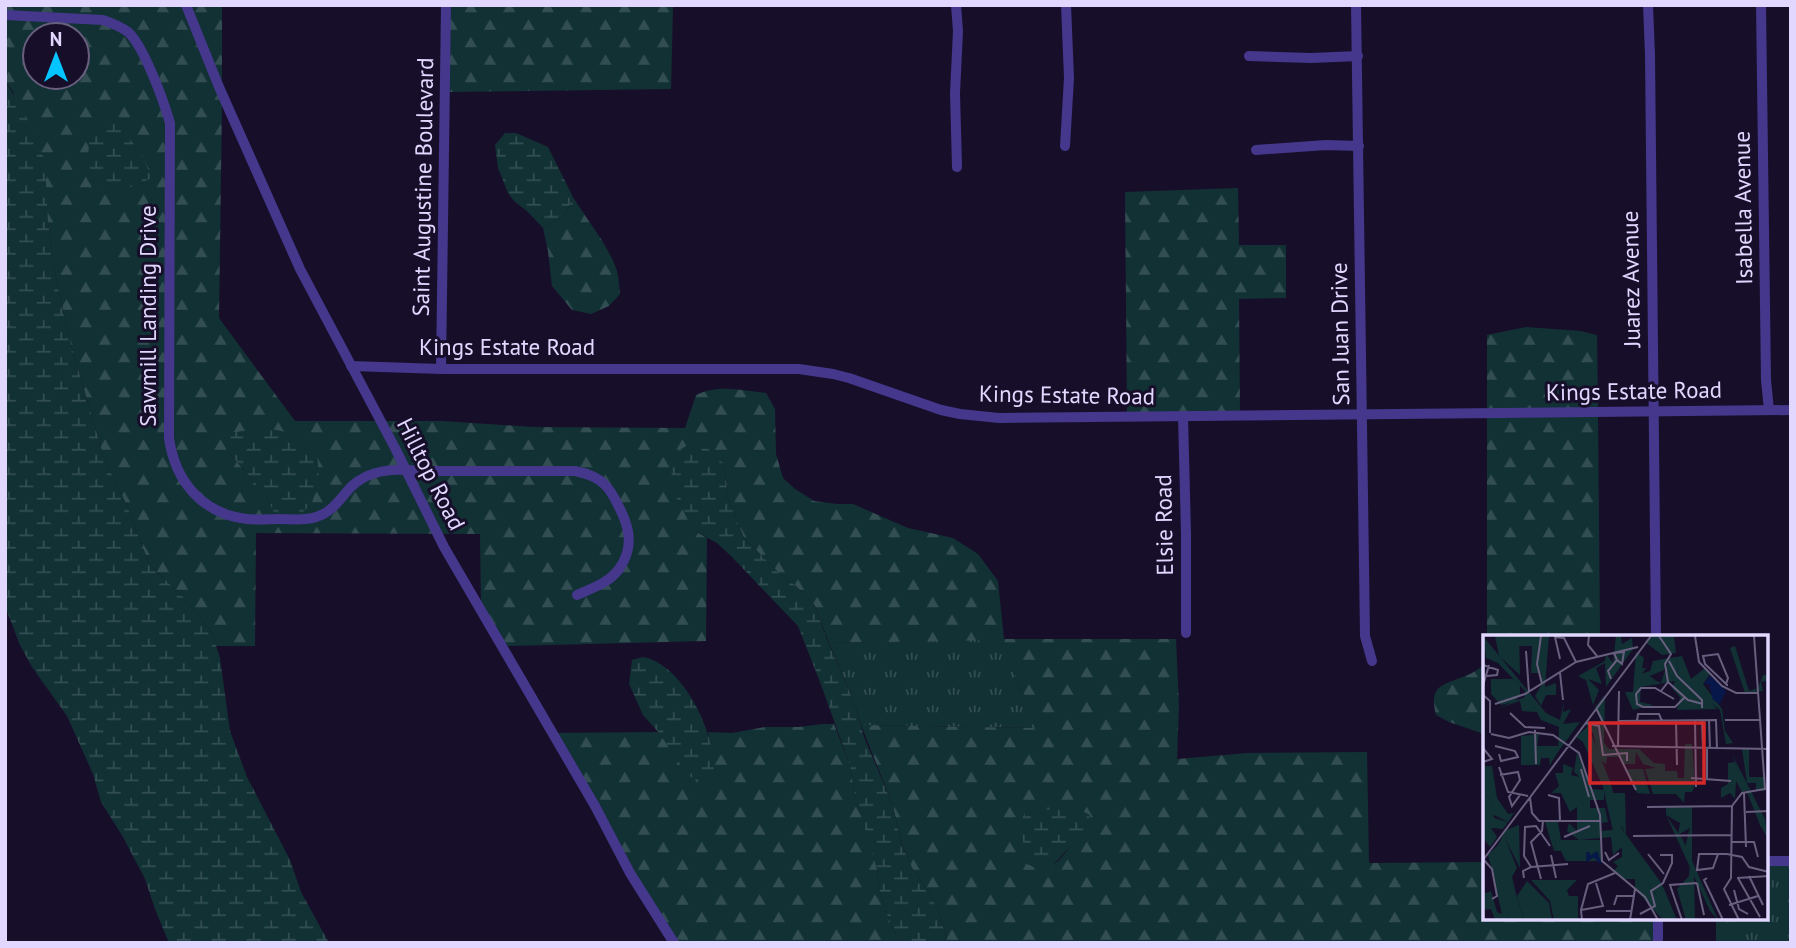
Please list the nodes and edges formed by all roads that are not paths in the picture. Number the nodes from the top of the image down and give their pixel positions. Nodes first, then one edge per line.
1 (186, 5) edge
2 (446, 5) edge
3 (957, 5) edge
4 (1066, 5) edge
5 (1356, 5) edge
6 (1648, 5) edge
7 (1761, 5) edge
8 (5, 15) edge
9 (1249, 56) dead end
10 (1358, 56) junction
11 (1065, 146) dead end
12 (1359, 146) junction
13 (1256, 150) dead end
14 (957, 167) dead end
15 (351, 366) junction
16 (441, 369) junction
17 (1769, 410) junction
18 (1791, 410) edge
19 (1654, 411) junction
20 (1363, 415) junction
21 (1183, 416) junction
22 (405, 469) junction
23 (577, 594) dead end
24 (1186, 633) dead end
25 (1656, 635) edge
26 (1372, 661) dead end
27 (1768, 861) edge
28 (1791, 861) edge
29 (1658, 920) edge
30 (674, 943) edge
31 (1658, 943) edge

1 - 15 street, Hilltop Road
2 - 16 street, Saint Augustine Boulevard
3 - 14 street
4 - 11 street
5 - 10 street, San Juan Drive
6 - 19 street, Juarez Avenue
7 - 17 street, Isabella Avenue
8 - 22 street, Sawmill Landing Drive
9 - 10 street
10 - 12 street, San Juan Drive
12 - 13 street
12 - 20 street, San Juan Drive
15 - 16 street, Kings Estate Road
15 - 22 street, Hilltop Road
16 - 21 street, Kings Estate Road
17 - 18 street, Kings Estate Road
17 - 19 street, Kings Estate Road
19 - 20 street, Kings Estate Road
19 - 25 street, Juarez Avenue
20 - 21 street, Kings Estate Road
20 - 26 street, San Juan Drive
21 - 24 street, Elsie Road
22 - 23 street, Sawmill Landing Drive
22 - 30 street, Hilltop Road
27 - 28 street
29 - 31 street

